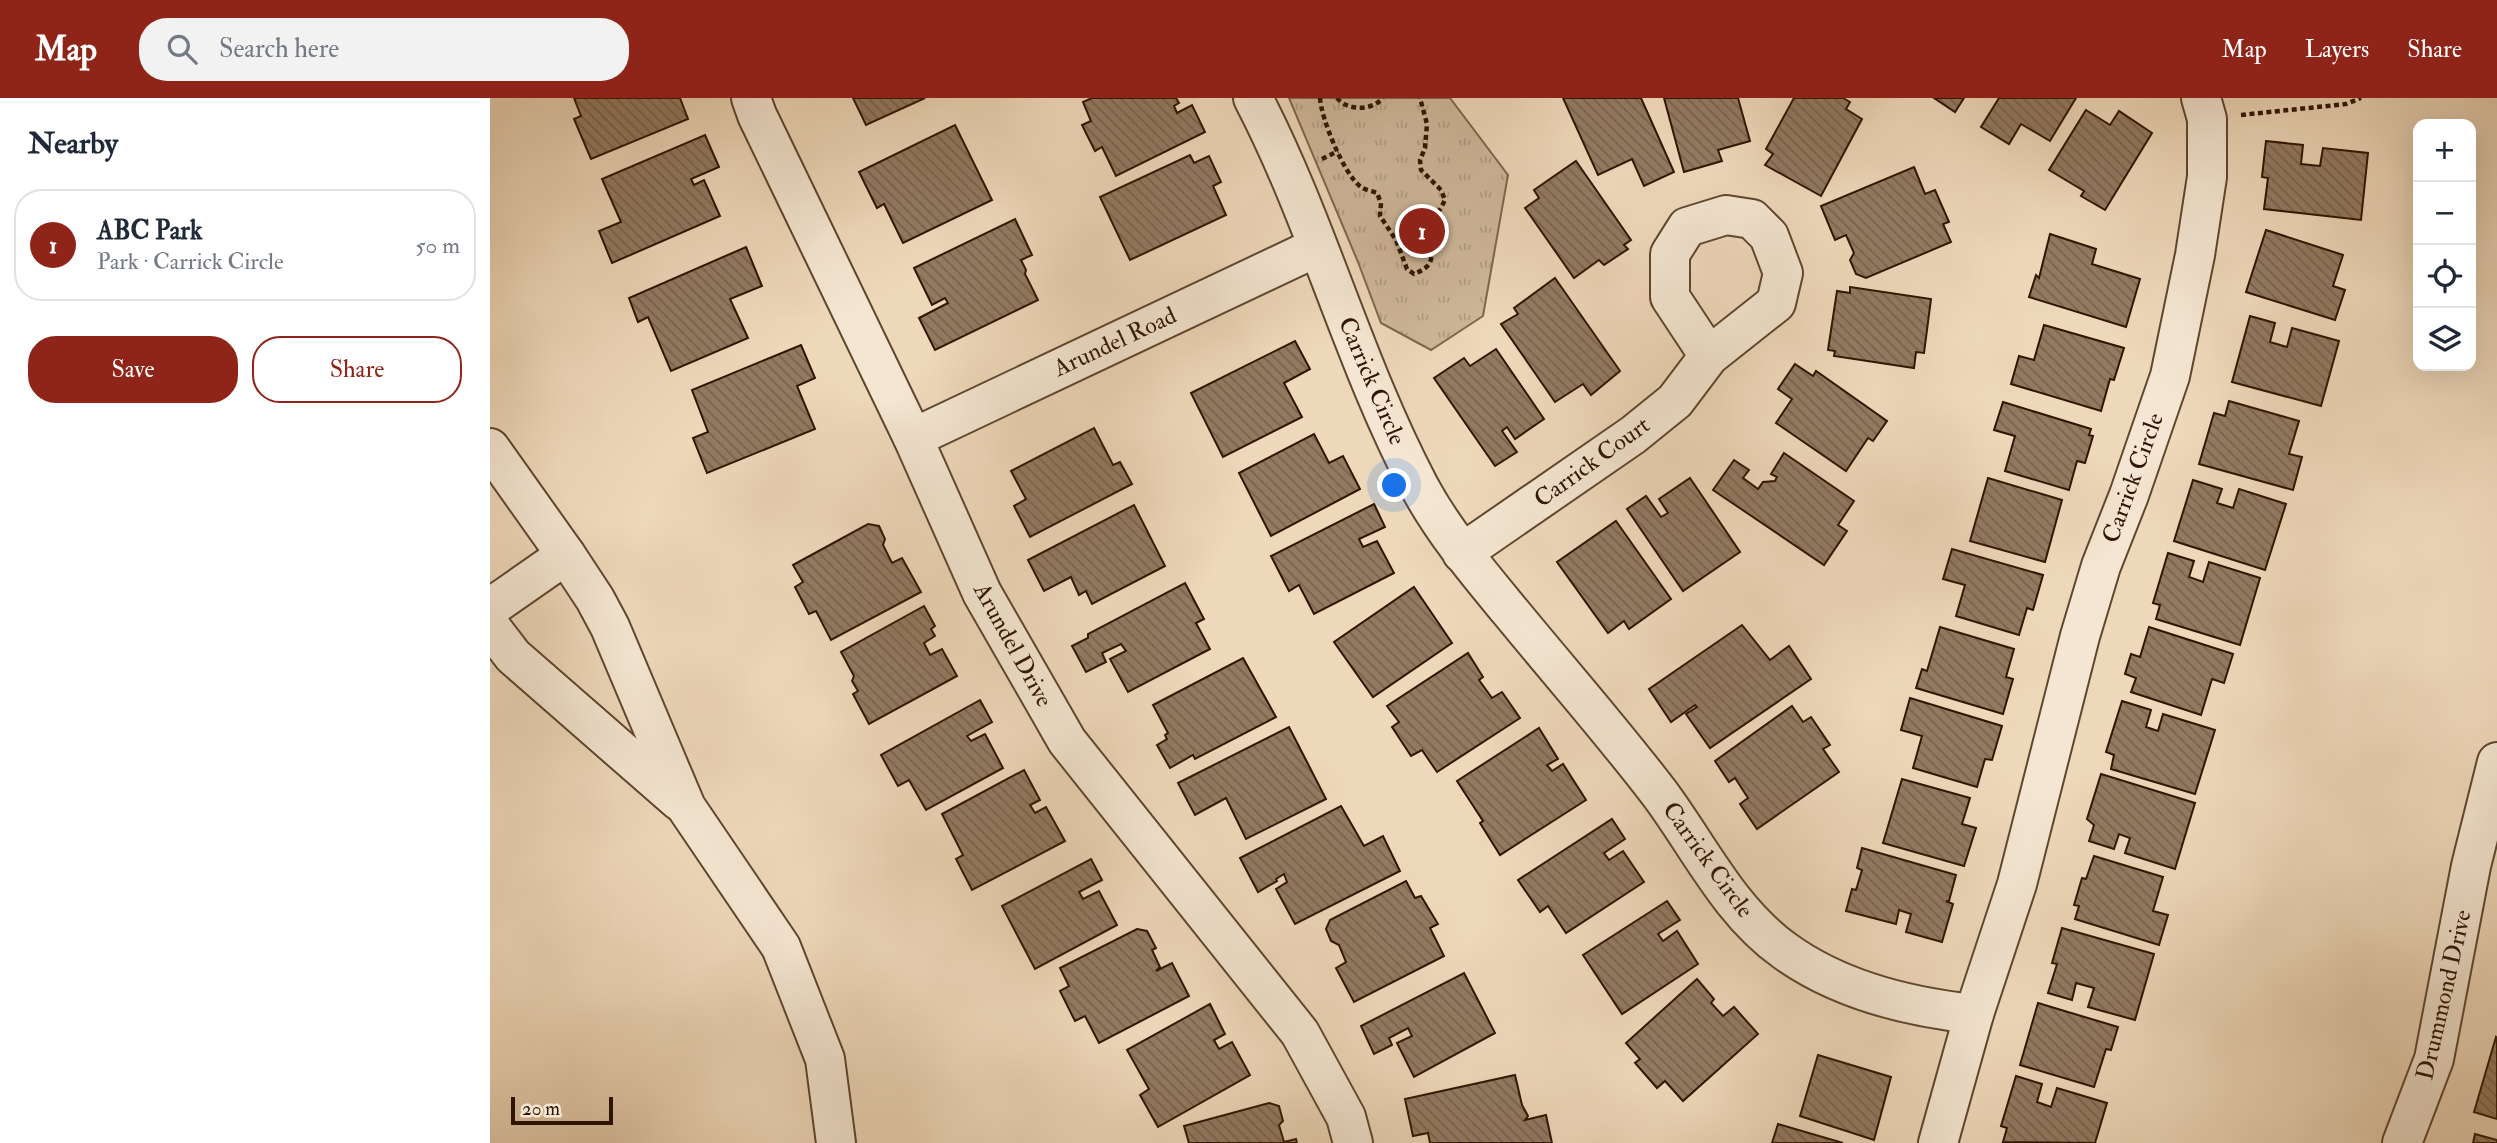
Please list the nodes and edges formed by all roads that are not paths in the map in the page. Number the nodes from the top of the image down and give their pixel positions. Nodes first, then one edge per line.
1 (751, 98) edge
2 (1253, 98) edge
3 (2204, 108) edge
4 (1317, 247) junction
5 (1709, 356) dead end
6 (913, 438) junction
7 (490, 448) edge
8 (1462, 553) junction
9 (566, 555) junction
10 (490, 608) edge
11 (490, 626) edge
12 (2497, 762) edge
13 (686, 807) junction
14 (1974, 1014) junction
15 (836, 1143) edge
16 (1353, 1143) edge
17 (1938, 1143) edge
18 (2402, 1143) edge

1 - 6 street, Arundel Drive
2 - 4 street, Carrick Circle
3 - 14 street, Carrick Circle
4 - 6 street, Arundel Road
4 - 8 street, Carrick Circle
5 - 8 street, Carrick Court
6 - 16 street, Arundel Drive
7 - 9 street
8 - 14 street, Carrick Circle
9 - 10 street
9 - 13 street
11 - 13 street
12 - 18 street, Drummond Drive
13 - 15 street
14 - 17 street

